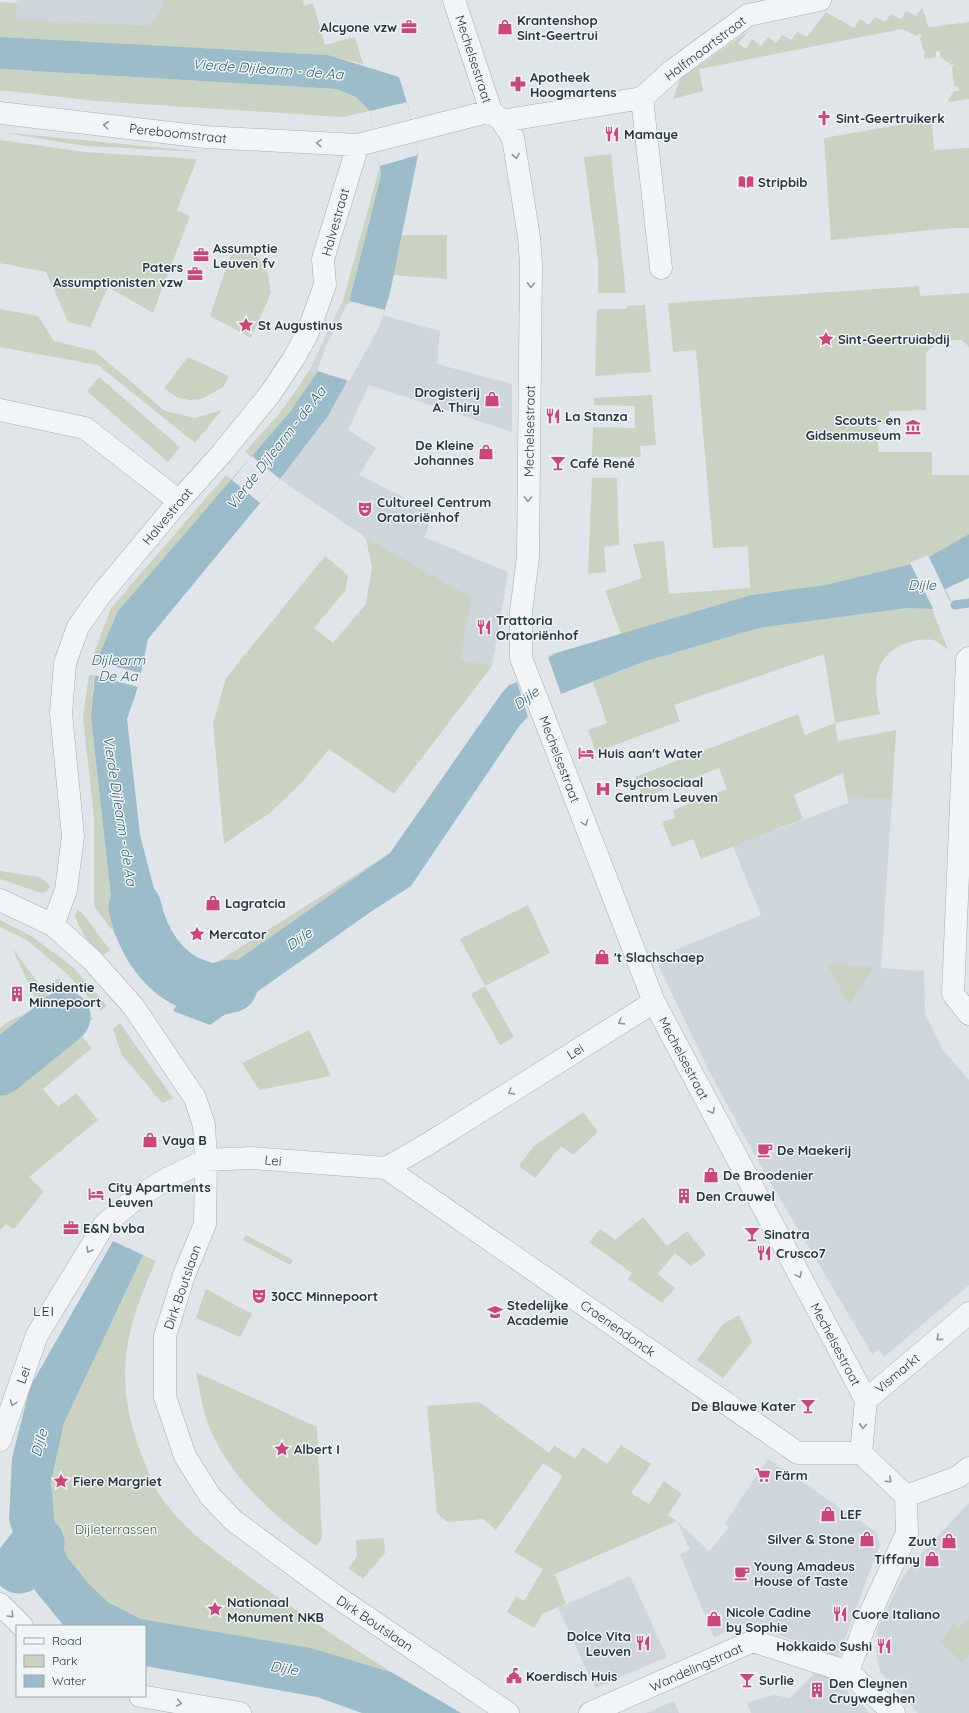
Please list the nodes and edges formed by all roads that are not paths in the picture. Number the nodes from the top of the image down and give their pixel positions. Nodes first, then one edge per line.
1 (454, 0) edge
2 (820, 0) edge
3 (747, 7) edge
4 (642, 98) junction
5 (0, 113) edge
6 (496, 116) junction
7 (366, 143) junction
8 (661, 268) dead end
9 (0, 410) edge
10 (179, 501) junction
11 (969, 658) edge
12 (0, 900) edge
13 (53, 925) junction
14 (654, 1002) junction
15 (969, 1014) edge
16 (206, 1160) junction
17 (386, 1168) junction
18 (969, 1313) edge
19 (866, 1400) junction
20 (0, 1440) edge
21 (861, 1453) junction
22 (965, 1478) edge
23 (906, 1496) junction
24 (0, 1604) edge
25 (21, 1625) edge
26 (848, 1672) junction
27 (146, 1697) edge
28 (240, 1713) edge
29 (508, 1713) edge
30 (590, 1713) edge
31 (894, 1713) edge

1 - 6 street, Mechelsestraat
2 - 3 street, Halfmaartstraat
3 - 4 street, Halfmaartstraat
4 - 6 street
4 - 8 street
7 -> 5 street, Pereboomstraat
6 - 7 street, Pereboomstraat
6 -> 14 street, Mechelsestraat
7 - 10 street, Halvestraat
9 - 10 street
10 - 13 street, Halvestraat
11 - 15 street
12 - 13 street, Dirk Boutslaan
13 - 16 street, Dirk Boutslaan
14 -> 17 street, Lei
14 -> 19 street, Mechelsestraat
16 - 17 street, Lei
16 -> 20 street, Lei
16 - 29 street, Dirk Boutslaan
17 - 21 street, Craenendonck
18 -> 19 street, Vismarkt
19 -> 21 street, Vismarkt
21 -> 23 street
22 - 23 street
23 - 26 street
24 -> 25 street
26 - 30 street, Wandelingstraat
26 - 31 street
27 -> 28 street

